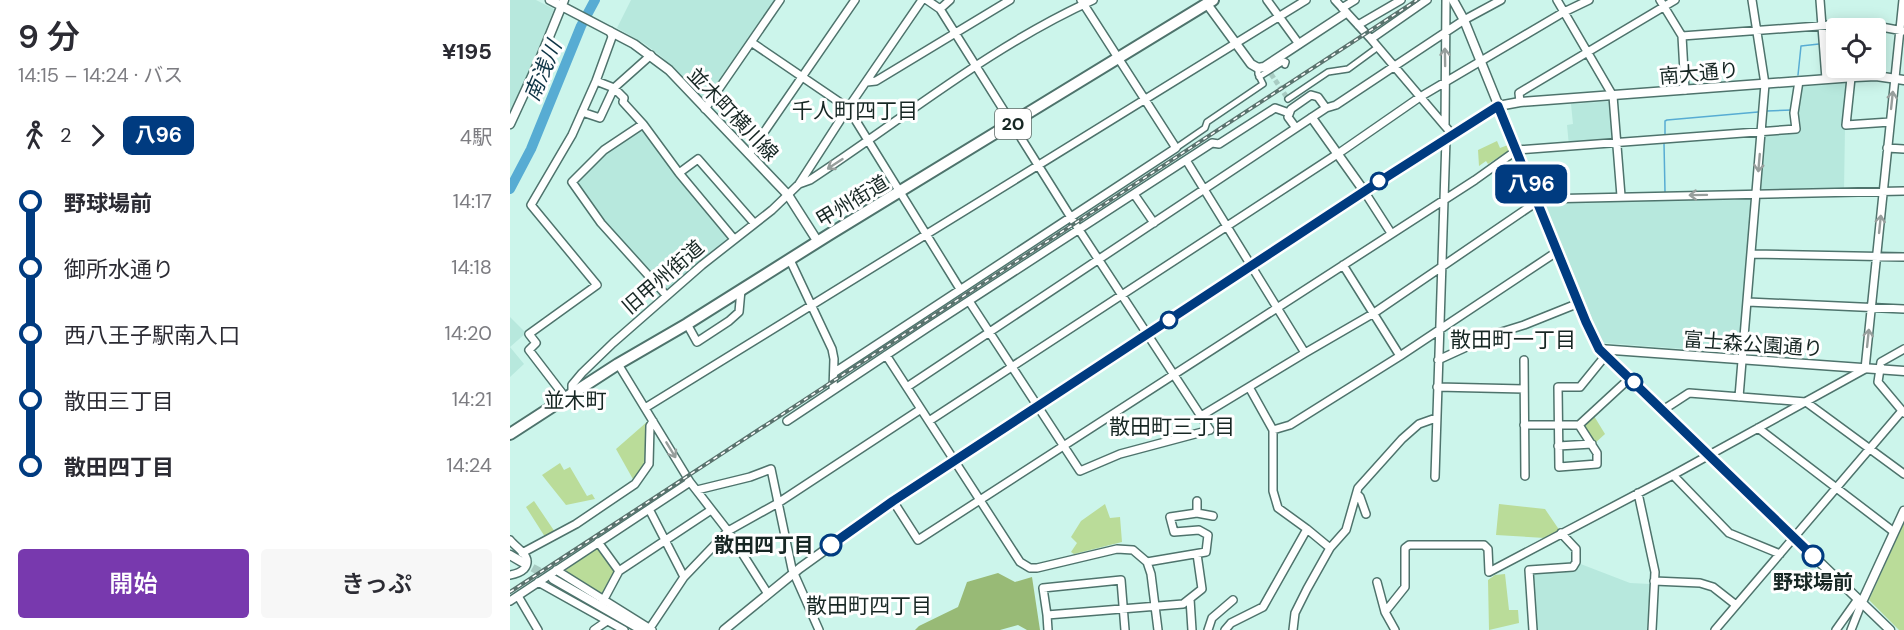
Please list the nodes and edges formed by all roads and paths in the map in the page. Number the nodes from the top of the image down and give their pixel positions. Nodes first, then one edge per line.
1 (550, 0) edge
2 (780, 0) edge
3 (855, 0) edge
4 (922, 0) edge
5 (927, 0) edge
6 (950, 0) edge
7 (1010, 0) edge
8 (1093, 0) edge
9 (1267, 0) edge
10 (1306, 0) edge
11 (1335, 0) edge
12 (1354, 0) edge
13 (1401, 0) edge
14 (1428, 0) edge
15 (1446, 0) edge
16 (1453, 0) edge
17 (1501, 0) edge
18 (1557, 0) edge
19 (1589, 0) edge
20 (1675, 0) edge
21 (1752, 0) edge
22 (1820, 0) edge
23 (1903, 0) edge
24 (1208, 1) edge
25 (1082, 2) edge
26 (1662, 4) edge
27 (564, 5) edge
28 (940, 9) junction
29 (1344, 10) junction
30 (1564, 12) junction
31 (1280, 16) junction
32 (1464, 20) junction
33 (1358, 25) junction
34 (1822, 25) junction
35 (607, 29) junction
36 (1757, 30) junction
37 (1902, 31) edge
38 (1445, 33) junction
39 (955, 34) junction
40 (1682, 36) junction
41 (1371, 39) junction
42 (751, 42) junction
43 (1235, 43) junction
44 (1299, 44) junction
45 (1378, 47) junction
46 (1587, 51) junction
47 (651, 55) junction
48 (1118, 57) junction
49 (1480, 62) junction
50 (976, 66) junction
51 (1394, 67) junction
52 (1258, 72) junction
53 (1271, 74) dead end
54 (802, 76) junction
55 (1886, 77) edge
56 (1851, 78) joint
57 (1894, 78) junction
58 (1826, 79) junction
59 (1904, 80) edge
60 (596, 81) junction
61 (1799, 81) junction
62 (867, 82) junction
63 (1445, 82) junction
64 (1765, 84) junction
65 (614, 88) junction
66 (1685, 90) junction
67 (1614, 96) junction
68 (1420, 97) junction
69 (1145, 99) junction
70 (1288, 99) dead end
71 (1520, 102) junction
72 (1498, 106) junction
73 (848, 108) junction
74 (1326, 108) junction
75 (705, 109) junction
76 (582, 112) junction
77 (1288, 113) junction
78 (1312, 118) junction
79 (1890, 122) junction
80 (510, 124) edge
81 (642, 124) junction
82 (1012, 124) junction
83 (1445, 126) junction
84 (1296, 128) junction
85 (1761, 132) junction
86 (1449, 136) junction
87 (870, 141) junction
88 (1617, 143) junction
89 (1176, 148) junction
90 (1887, 148) junction
91 (1904, 149) edge
92 (1517, 150) junction
93 (749, 154) junction
94 (1337, 154) junction
95 (1186, 160) junction
96 (1038, 165) junction
97 (680, 173) junction
98 (800, 184) junction
99 (1203, 190) junction
100 (1884, 190) junction
101 (1364, 191) junction
102 (1904, 191) edge
103 (900, 192) junction
104 (1756, 193) junction
105 (1134, 194) junction
106 (788, 195) junction
107 (1621, 196) junction
108 (1444, 199) junction
109 (1537, 200) junction
110 (1070, 216) junction
111 (754, 223) junction
112 (1154, 223) junction
113 (1226, 226) junction
114 (1078, 229) junction
115 (926, 233) junction
116 (1391, 234) junction
117 (734, 239) junction
118 (818, 242) junction
119 (1558, 251) junction
120 (1752, 254) junction
121 (1876, 257) junction
122 (1904, 257) edge
123 (1099, 260) junction
124 (790, 261) junction
125 (1343, 265) junction
126 (1251, 267) junction
127 (1441, 267) junction
128 (960, 289) junction
129 (741, 290) junction
130 (666, 295) junction
131 (1122, 295) junction
132 (969, 301) junction
133 (1748, 302) junction
134 (1579, 303) junction
135 (810, 306) junction
136 (1872, 307) junction
137 (1278, 308) junction
138 (1904, 309) edge
139 (1374, 314) junction
140 (687, 324) junction
141 (1438, 330) junction
142 (989, 332) junction
143 (1148, 334) junction
144 (1904, 349) edge
145 (1603, 352) junction
146 (1305, 353) junction
147 (886, 355) junction
148 (1400, 356) junction
149 (1742, 359) junction
150 (1438, 360) junction
151 (1524, 360) dead end
152 (618, 364) junction
153 (1012, 367) junction
154 (1865, 369) junction
155 (1880, 369) junction
156 (1904, 371) edge
157 (834, 372) junction
158 (1174, 375) junction
159 (1630, 378) junction
160 (907, 387) junction
161 (1249, 387) junction
162 (1437, 387) junction
163 (1524, 389) junction
164 (833, 390) junction
165 (568, 395) junction
166 (1739, 397) junction
167 (1806, 402) junction
168 (1038, 406) junction
169 (645, 408) junction
170 (921, 409) junction
171 (1663, 410) junction
172 (1903, 413) edge
173 (1201, 416) junction
174 (1436, 418) junction
175 (654, 420) junction
176 (929, 421) junction
177 (787, 422) dead end
178 (1524, 425) junction
179 (1558, 425) junction
180 (1579, 425) junction
181 (1758, 428) junction
182 (1273, 430) junction
183 (510, 434) edge
184 (1592, 444) junction
185 (1064, 446) junction
186 (1558, 446) junction
187 (1869, 449) junction
188 (1708, 454) junction
189 (955, 461) junction
190 (1904, 474) edge
191 (1673, 475) junction
192 (1525, 476) dead end
193 (1435, 477) dead end
194 (690, 482) junction
195 (1836, 488) junction
196 (697, 490) junction
197 (1638, 493) junction
198 (1357, 494) junction
199 (979, 500) junction
200 (893, 501) junction
201 (1197, 501) dead end
202 (778, 503) junction
203 (649, 509) junction
204 (711, 510) junction
205 (1904, 511) edge
206 (1197, 513) junction
207 (1366, 514) dead end
208 (1213, 516) dead end
209 (1307, 529) junction
210 (728, 531) junction
211 (1894, 532) junction
212 (1562, 533) junction
213 (1794, 537) junction
214 (510, 540) edge
215 (665, 541) junction
216 (598, 542) junction
217 (1330, 548) junction
218 (1197, 554) junction
219 (1780, 554) junction
220 (510, 555) edge
221 (510, 560) edge
222 (521, 560) junction
223 (1147, 562) junction
224 (619, 572) junction
225 (510, 574) edge
226 (794, 574) junction
227 (684, 577) junction
228 (549, 578) junction
229 (1654, 581) junction
230 (1377, 582) dead end
231 (768, 594) junction
232 (518, 596) junction
233 (1190, 599) junction
234 (1233, 600) dead end
235 (510, 601) edge
236 (603, 601) junction
237 (1860, 601) junction
238 (1736, 605) junction
239 (1156, 607) junction
240 (1123, 609) junction
241 (1385, 612) junction
242 (1047, 615) junction
243 (607, 621) junction
244 (536, 629) edge
245 (648, 629) edge
246 (594, 630) edge
247 (624, 630) edge
248 (632, 630) edge
249 (724, 630) edge
250 (819, 630) edge
251 (1048, 630) edge
252 (1125, 630) edge
253 (1158, 630) edge
254 (1192, 630) edge
255 (1208, 630) edge
256 (1225, 630) edge
257 (1293, 630) edge
258 (1395, 630) edge
259 (1533, 630) edge
260 (1652, 630) edge
261 (1715, 630) edge
262 (1836, 630) edge
263 (1851, 630) edge
264 (1890, 630) edge

1 - 27 street
2 - 42 street
3 - 54 street
4 - 62 street
5 - 28 street
6 - 28 street
7 - 39 street
8 - 25 street
9 - 31 street
10 - 31 street
11 - 29 street
12 - 29 street
13 - 33 street
14 - 41 street
15 - 38 street
16 - 32 street
17 - 32 street
18 - 30 street
19 - 30 street
20 - 26 street
21 - 36 street
22 - 34 street
23 - 37 street
24 - 43 street
24 - 48 highway, 甲州街道 / 20
25 - 48 street
25 - 50 street
26 - 40 street
26 - 46 street
27 - 35 street, 並木町横川線
27 - 80 street
28 - 39 street
29 - 33 street
29 - 44 street
30 - 46 street
30 - 49 street
31 - 43 street
31 - 44 street
32 - 38 street
32 - 49 street
33 - 41 street
34 - 36 street
34 - 37 street
34 - 58 street
35 - 47 street, 並木町横川線
35 - 60 street
36 - 40 street
36 - 64 street
37 - 57 street
38 - 51 street
63 -> 38 street
39 - 50 street
39 - 62 street
40 - 66 street
41 - 45 street
42 - 54 street
42 - 75 street
43 - 52 street
43 - 69 street
44 - 52 street
45 - 51 street
45 - 70 street
46 - 67 street
46 - 71 street
47 - 65 street
47 - 75 street, 並木町横川線
48 - 69 street
48 - 82 highway, 甲州街道 / 20
49 - 63 street
49 - 72 street
50 - 82 street
50 - 87 street
51 - 68 street
51 - 74 street
52 - 53 street
52 - 89 street
54 - 73 street
54 - 93 street
55 - 57 street, 南大通り
56 - 58 street, 南大通り
56 - 79 street
57 - 59 street, 南大通り
79 -> 57 street
58 - 61 street, 南大通り
60 - 65 street
60 - 76 street
61 - 64 street, 南大通り
61 - 85 street
62 - 73 street
63 - 68 street
63 - 83 street
64 - 66 street, 南大通り
64 - 85 street
65 - 76 street
65 - 81 street
66 - 67 street, 南大通り
67 - 71 street, 南大通り
67 - 88 street
68 - 83 street
68 - 94 street
69 - 89 street
69 - 96 street
71 - 72 street, 南大通り
72 - 86 street
72 - 92 street
73 - 87 street
73 - 98 street
74 - 77 street
74 - 78 street
75 - 93 street, 並木町横川線
76 - 165 street
77 - 84 street
77 - 95 street
78 - 84 street
78 - 94 street
79 - 90 street
81 - 97 street
81 - 130 street
82 - 96 street
82 - 103 highway, 甲州街道 / 20
83 - 86 street
84 - 99 street
85 - 88 street
85 -> 104 street
86 - 101 street
86 - 108 street
87 -> 98 street
87 - 103 street
88 - 92 street
88 - 107 street
89 - 110 street
90 - 91 street
90 - 100 street
92 - 108 street
92 - 109 street
93 - 106 street, 並木町横川線
94 - 101 street
94 - 113 street
95 - 99 street
95 - 105 street
96 - 110 street
96 - 115 street
97 - 111 street
97 - 117 street
98 - 106 street, 旧甲州街道
99 - 112 street
99 - 113 street
100 - 102 street
100 - 104 street
121 -> 100 street
101 - 116 street
101 - 126 street
103 - 115 street
103 - 118 highway, 甲州街道 / 20
104 -> 107 street
104 - 120 street
105 - 112 street
105 - 114 street
106 - 111 street, 旧甲州街道
106 - 118 street, 並木町横川線
107 - 109 street
108 - 116 street
108 - 127 street
109 - 119 street
109 - 127 street
110 - 114 street
110 - 128 street
111 - 117 street, 旧甲州街道
112 - 123 street
113 - 126 street
113 - 131 street
114 - 123 street
114 - 132 street
115 - 128 street
115 - 135 street
116 - 125 street
117 - 130 street, 旧甲州街道
118 - 124 highway, 甲州街道 / 20
119 - 134 street
119 - 141 street
120 - 121 street
120 - 133 street
121 - 122 street
121 - 136 street
123 - 131 street
123 - 142 street
124 - 129 highway, 甲州街道 / 20
124 - 135 street
125 - 137 street
125 - 139 street
126 - 137 street
126 - 143 street
127 - 139 street
127 - 141 street
128 - 157 street
129 - 140 highway, 甲州街道 / 20
129 - 140 street
130 - 165 street, 旧甲州街道
131 - 143 street
131 - 153 street
132 - 142 street
132 - 147 street
133 - 136 street
133 - 149 street
134 - 145 street
134 - 150 street
135 - 157 street
135 - 169 street
136 - 138 street
154 -> 136 street
137 - 146 street
137 - 158 street
139 - 146 street
139 - 148 street
140 - 152 highway, 甲州街道 / 20
141 - 148 street
141 - 150 street
142 - 153 street
142 - 160 street
143 - 158 street
143 - 168 street
144 - 155 street
145 - 149 street, 富士森公園通り
145 - 159 street
145 - 179 street
146 - 161 street
147 - 160 street
147 - 164 street
148 - 182 street
149 - 154 street, 富士森公園通り
149 - 166 street
150 - 162 street
151 - 163 street
152 - 165 highway, 甲州街道 / 20
152 - 169 street
153 - 168 street
153 - 176 street
154 - 155 street, 富士森公園通り
154 - 167 street
155 - 156 street, 富士森公園通り
155 - 172 street
157 - 164 street
158 - 173 street
158 - 185 street
159 - 171 street
159 - 180 street
160 - 170 street
161 - 173 street
161 - 182 street
162 - 163 street
162 - 174 street
163 - 178 street
164 - 177 street
165 - 183 highway, 甲州街道 / 20
166 - 167 street
166 - 171 street
167 - 181 street
167 - 187 street
168 - 185 street
168 - 189 street
169 - 175 street
170 - 176 street
170 - 202 street
171 - 188 street
172 - 187 street
173 - 185 street
174 - 193 street
174 - 198 street
175 -> 194 street
175 - 222 street
176 - 189 street
178 - 179 street
178 - 192 street
179 - 180 street
179 - 186 street
180 - 184 street
181 - 188 street
181 - 195 street
182 - 209 street
184 - 186 street
184 - 186 street
185 - 199 street
187 - 190 street
187 - 195 street
188 - 191 street
188 - 213 street
189 - 199 street
189 - 200 street
191 - 197 street
191 - 219 street
194 - 196 street
194 - 203 street
195 - 211 street
195 - 213 street
196 - 202 street
196 - 204 street
197 - 212 street
197 - 229 street
198 - 207 street
198 - 217 street
199 - 200 street
199 - 223 street
200 - 226 street
201 - 206 street
202 - 210 street
202 - 226 street
203 - 215 street
203 - 216 street
204 - 210 street
204 - 215 street
205 - 211 street
206 - 208 street
206 - 218 street
209 - 217 street
209 - 256 street
210 - 227 street
210 - 231 street
211 - 237 street
212 - 241 street
212 - 259 street
213 - 219 street
213 - 237 street
214 - 222 street
215 - 224 street
215 - 227 street
216 - 224 street
216 - 228 street
217 - 257 street
218 - 223 street
218 - 233 street
219 - 238 street
220 - 222 street
221 - 222 street
222 - 225 street
223 - 239 street
224 - 236 street
226 - 231 street
226 - 250 street
227 - 245 street
228 - 232 street
228 - 236 street
228 - 243 street
228 - 245 street
228 - 248 street
229 - 238 street
229 - 260 street
230 - 241 street
231 - 249 street
232 - 235 street
232 - 244 street
233 - 239 street
233 - 254 street
234 - 255 street
236 - 245 street
237 - 262 street
237 - 263 street
237 - 264 street
238 - 261 street
239 - 240 street
239 - 253 street
240 - 242 street
240 - 242 street
240 - 252 street
241 - 258 street
242 - 251 street
243 - 246 street
243 - 247 street

